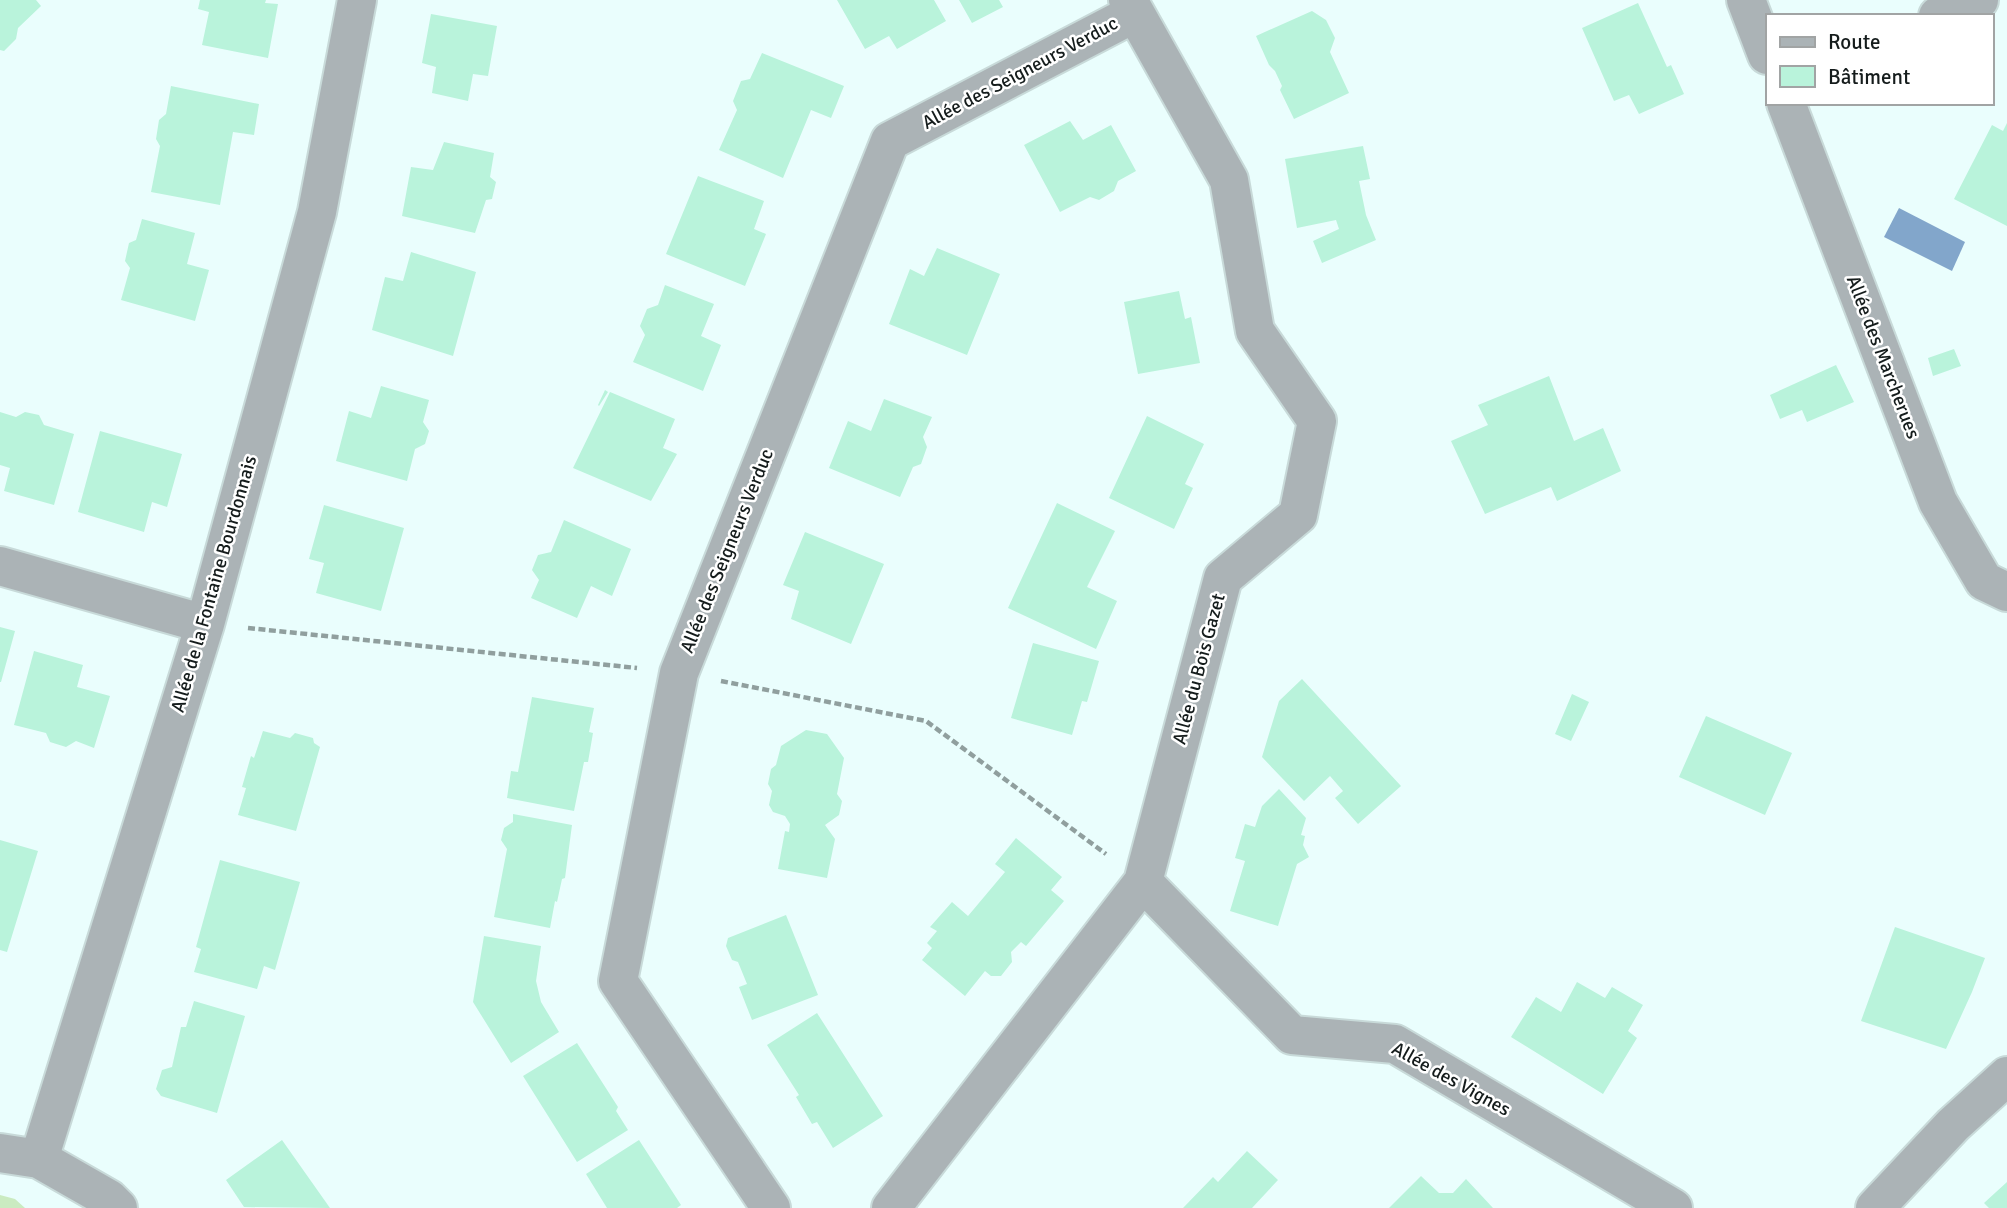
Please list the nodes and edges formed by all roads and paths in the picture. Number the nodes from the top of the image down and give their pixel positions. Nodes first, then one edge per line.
1 (357, 0) edge
2 (1746, 0) edge
3 (1979, 0) edge
4 (1131, 6) edge
5 (1943, 14) edge
6 (1766, 52) edge
7 (1787, 105) edge
8 (0, 566) edge
9 (2007, 592) edge
10 (205, 624) junction
11 (1143, 882) junction
12 (2007, 1076) edge
13 (0, 1153) edge
14 (40, 1159) junction
15 (118, 1208) edge
16 (771, 1208) edge
17 (891, 1208) edge
18 (1673, 1208) edge
19 (1875, 1208) edge

1 - 10 street, Allée de la Fontaine Bourdonnais
2 - 6 street
3 - 5 street
4 - 11 street, Allée du Bois Gazet
4 - 16 street, Allée des Seigneurs Verduc
7 - 9 street, Allée des Marcherues
8 - 10 street
10 - 14 street, Allée de la Fontaine Bourdonnais
11 - 17 street, Allée du Bois Gazet
11 - 18 street, Allée des Vignes
12 - 19 street
13 - 14 street
14 - 15 street

